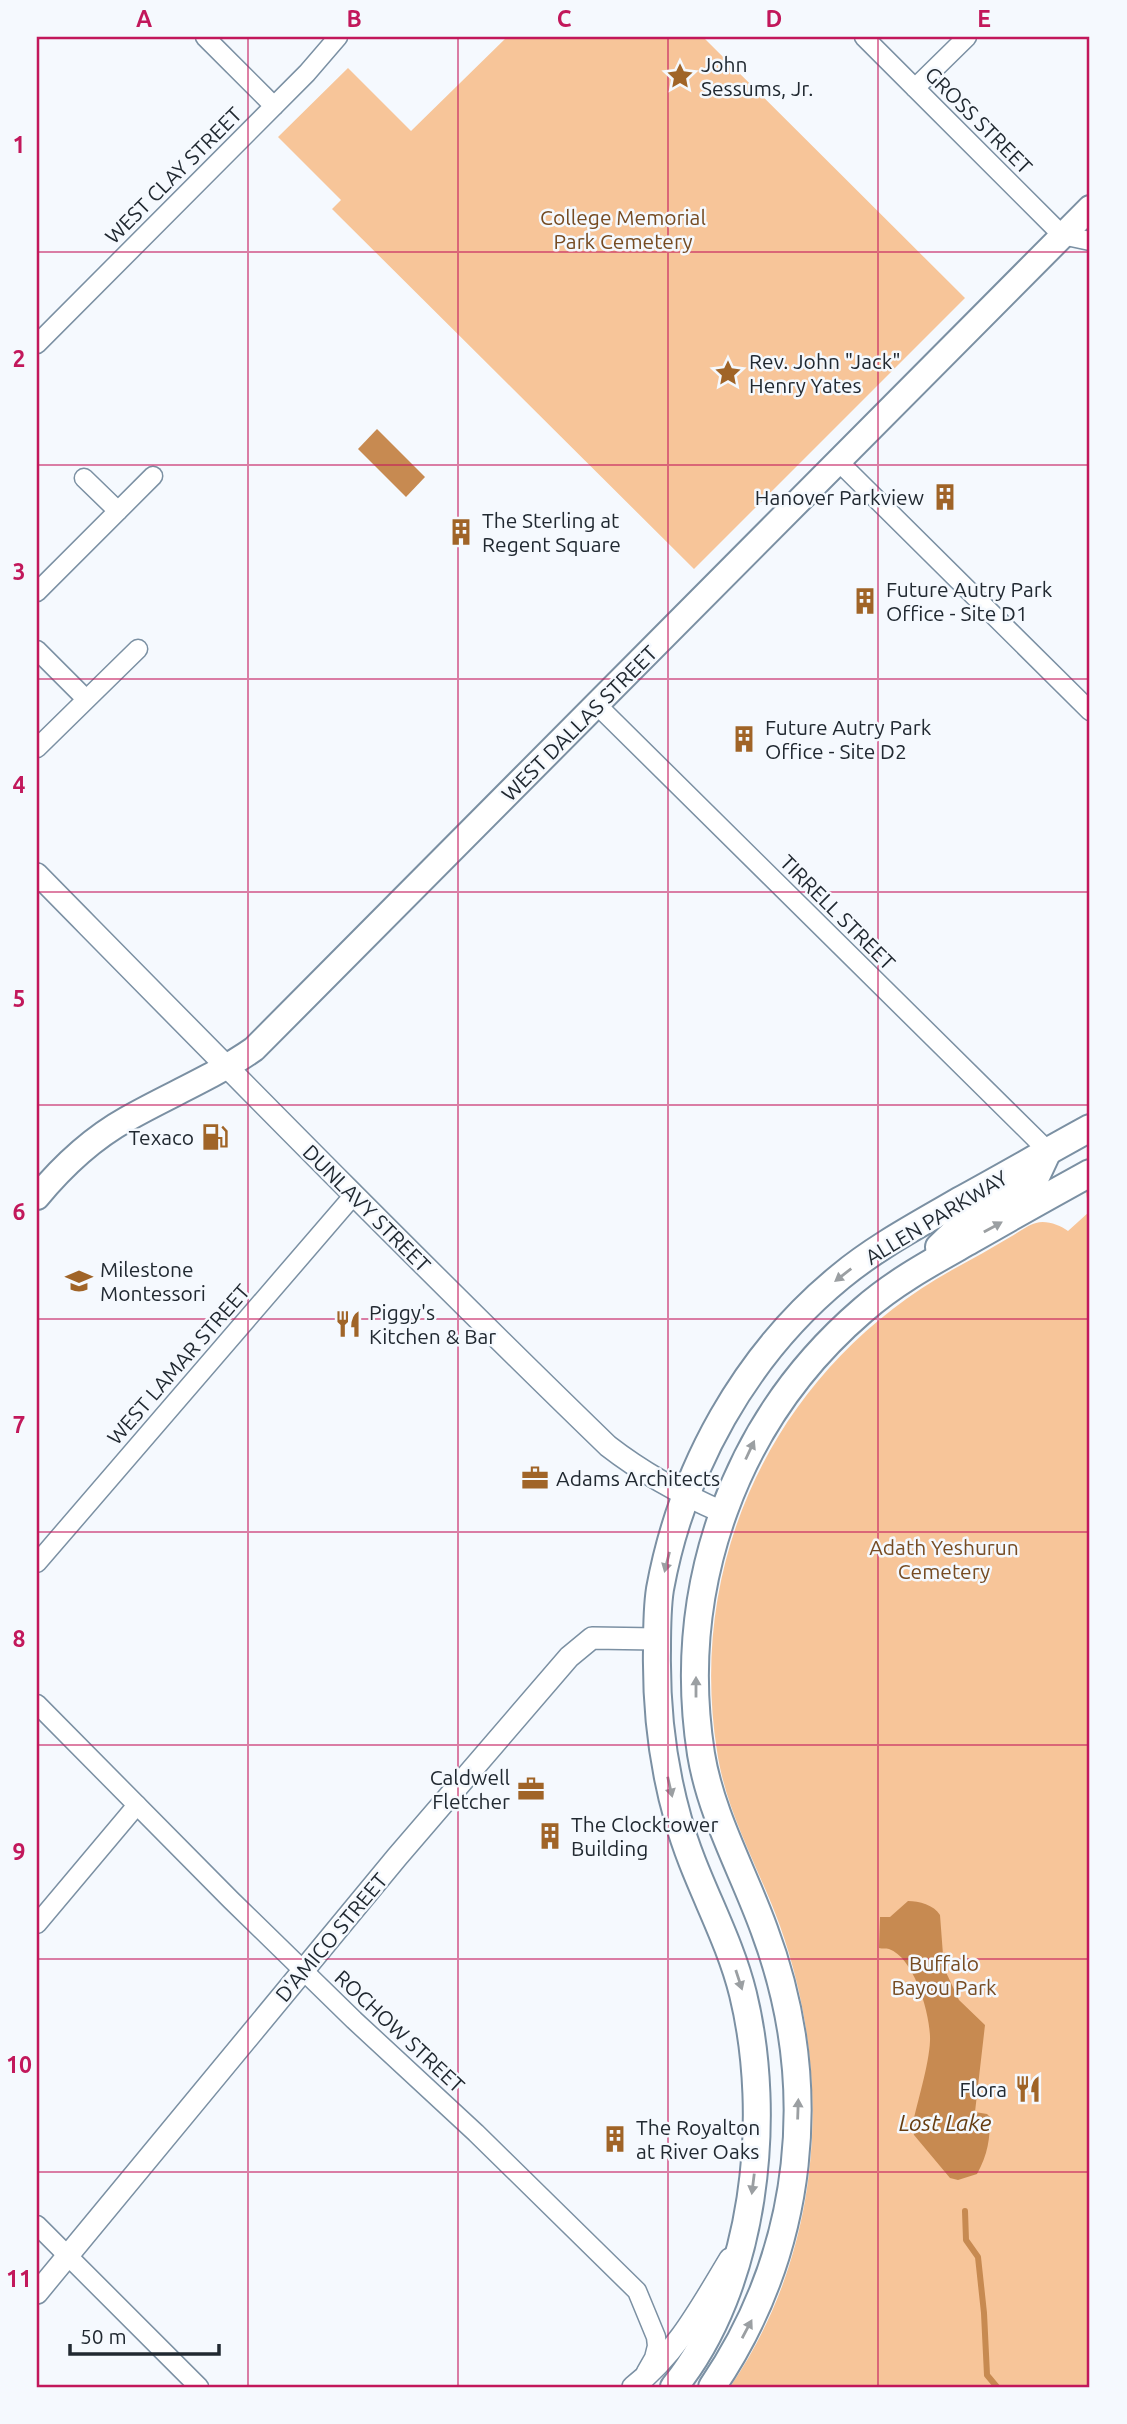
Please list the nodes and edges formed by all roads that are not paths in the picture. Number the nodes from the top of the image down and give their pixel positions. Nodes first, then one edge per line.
1 (205, 37) edge
2 (338, 37) edge
3 (864, 37) edge
4 (967, 37) edge
5 (915, 88) junction
6 (274, 106) junction
7 (1090, 208) edge
8 (1062, 236) junction
9 (1090, 242) edge
10 (37, 344) edge
11 (839, 462) junction
12 (153, 476) dead end
13 (84, 478) dead end
14 (118, 511) junction
15 (37, 592) edge
16 (138, 649) dead end
17 (37, 650) edge
18 (86, 699) junction
19 (597, 705) junction
20 (1090, 711) edge
21 (37, 748) edge
22 (37, 874) edge
23 (228, 1067) junction
24 (1090, 1128) edge
25 (1048, 1151) junction
26 (1090, 1173) edge
27 (353, 1196) junction
28 (37, 1197) edge
29 (912, 1273) junction
30 (685, 1496) junction
31 (722, 1512) junction
32 (37, 1563) edge
33 (657, 1639) junction
34 (37, 1703) edge
35 (137, 1805) junction
36 (746, 1883) junction
37 (707, 1895) junction
38 (37, 1924) edge
39 (303, 1971) junction
40 (37, 2225) edge
41 (742, 2238) junction
42 (68, 2256) junction
43 (37, 2293) edge
44 (637, 2384) edge
45 (199, 2387) edge
46 (674, 2387) edge
47 (712, 2387) edge

1 - 6 street
2 - 6 street, WEST CLAY STREET
3 - 5 street, GROSS STREET
4 - 5 street
5 - 8 street, GROSS STREET
6 - 10 street, WEST CLAY STREET
7 - 8 main road, WEST DALLAS STREET
8 - 9 street
8 - 11 main road, WEST DALLAS STREET
11 - 19 main road, WEST DALLAS STREET
11 - 20 street
12 - 14 street
13 - 14 street
14 - 15 street
16 - 18 street
17 - 18 street
18 - 21 street
19 - 23 main road, WEST DALLAS STREET
19 - 25 street, TIRRELL STREET
22 - 23 street, DUNLAVY STREET
23 - 27 street, DUNLAVY STREET
23 - 28 main road, WEST DALLAS STREET
24 - 25 main road, ALLEN PARKWAY
25 - 29 main road
25 -> 30 main road, ALLEN PARKWAY
29 -> 26 main road, ALLEN PARKWAY
27 - 30 street, DUNLAVY STREET
27 - 32 street, WEST LAMAR STREET
31 -> 29 main road, ALLEN PARKWAY
30 - 31 street, DUNLAVY STREET
30 -> 33 main road, ALLEN PARKWAY
36 -> 31 main road, ALLEN PARKWAY
33 -> 37 main road, ALLEN PARKWAY
33 - 39 street, D'AMICO STREET
34 - 35 street, ROCHOW STREET
35 - 38 street
35 - 39 street, ROCHOW STREET
36 - 37 main road
47 -> 36 main road, ALLEN PARKWAY
37 -> 41 main road, ALLEN PARKWAY
39 - 42 street, D'AMICO STREET
39 - 44 street, ROCHOW STREET
40 - 42 street
41 - 44 street
41 - 46 main road, ALLEN PARKWAY
42 - 43 street, D'AMICO STREET
42 - 45 street

